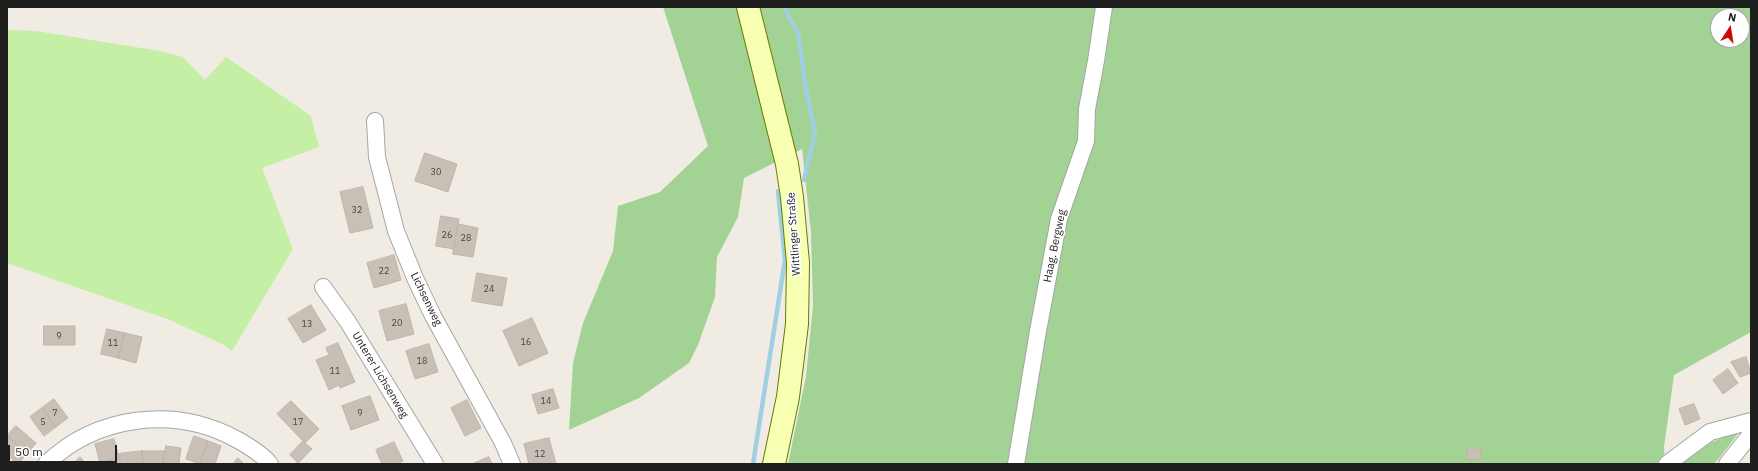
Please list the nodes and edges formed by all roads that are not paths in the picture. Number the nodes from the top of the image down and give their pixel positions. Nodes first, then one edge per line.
1 (748, 7) edge
2 (1104, 7) edge
3 (375, 121) dead end
4 (324, 287) dead end
5 (1751, 421) edge
6 (1751, 434) edge
7 (46, 464) edge
8 (270, 464) edge
9 (435, 464) edge
10 (512, 464) edge
11 (774, 464) edge
12 (1016, 464) edge
13 (1667, 464) edge
14 (1728, 464) edge

1 - 11 street, Wittlinger Straße
2 - 12 street, Haag. Bergweg
3 - 10 street, Lichsenweg
4 - 9 street, Unterer Lichsenweg
5 - 13 street
6 - 14 street
7 - 8 street

